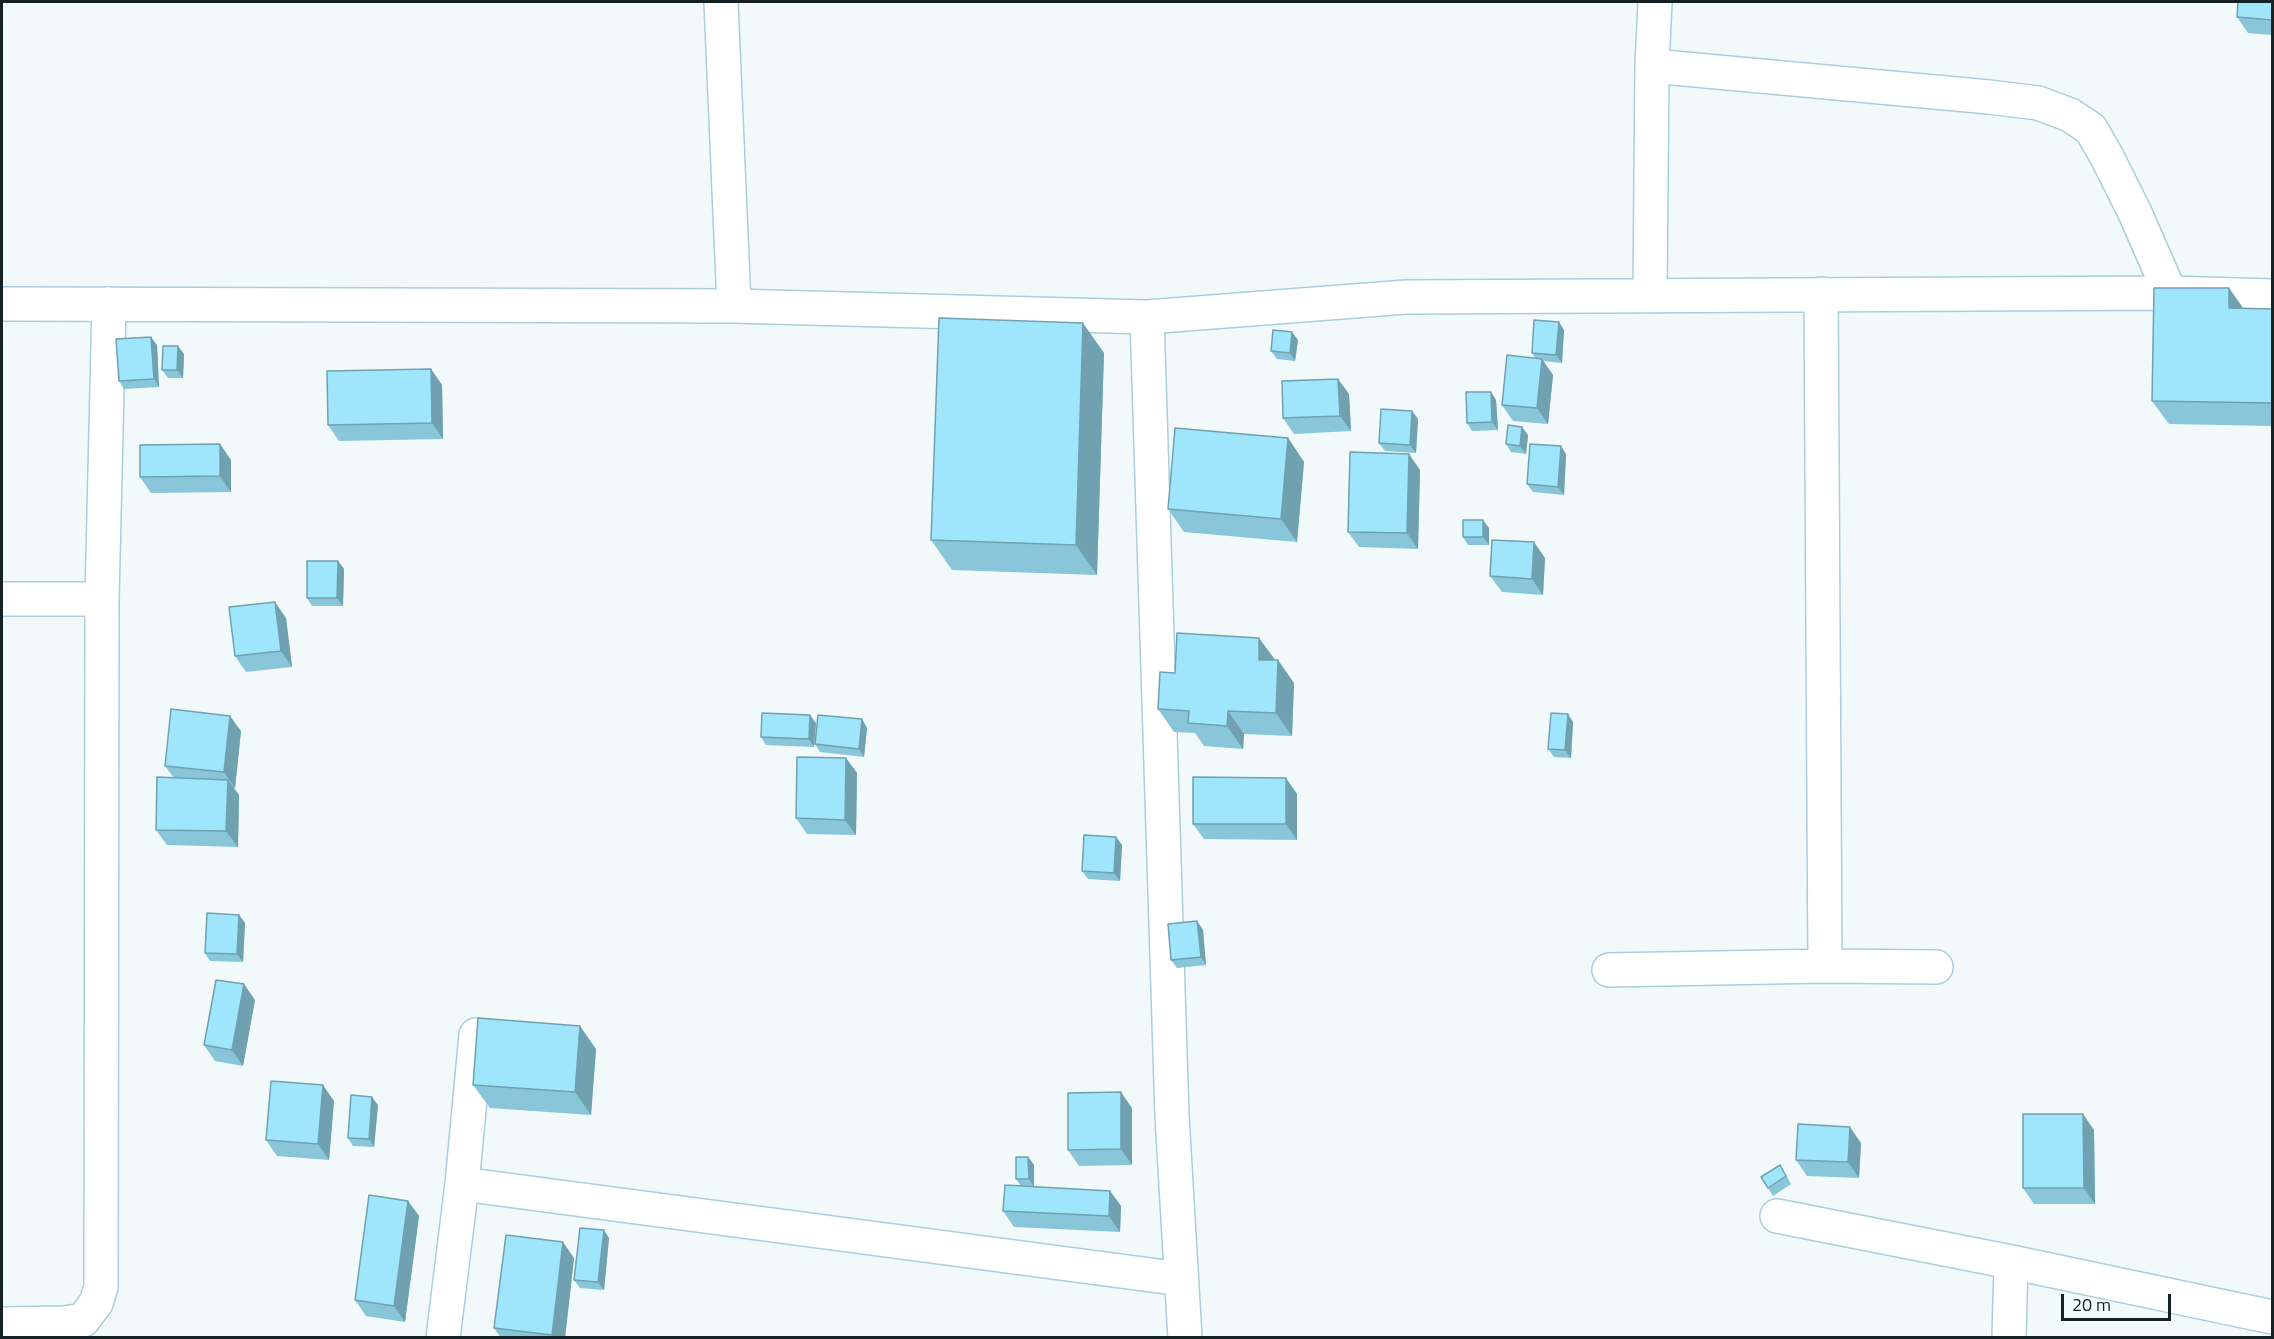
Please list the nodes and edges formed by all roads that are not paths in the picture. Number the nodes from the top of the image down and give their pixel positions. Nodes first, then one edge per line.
1 (721, 2) edge
2 (1655, 2) edge
3 (1652, 66) junction
4 (2170, 293) junction
5 (1821, 294) junction
6 (1650, 295) junction
7 (2272, 296) edge
8 (2, 304) edge
9 (109, 304) junction
10 (735, 306) junction
11 (1147, 317) junction
12 (2, 599) edge
13 (102, 599) junction
14 (1825, 966) junction
15 (1936, 967) dead end
16 (1609, 970) dead end
17 (476, 1035) edge
18 (462, 1185) junction
19 (1777, 1216) dead end
20 (2011, 1262) junction
21 (102, 1267) junction
22 (1181, 1280) junction
23 (2272, 1317) edge
24 (2, 1324) edge
25 (101, 1338) edge
26 (442, 1338) edge
27 (1185, 1338) edge
28 (2009, 1338) edge

1 - 10 street
2 - 3 street
3 - 4 street
3 - 6 street
4 - 5 street
4 - 7 street
5 - 6 street
5 - 14 street
6 - 11 street
8 - 9 street
9 - 10 street
9 - 13 street
10 - 11 street
11 - 22 street
12 - 13 street
13 - 21 street
14 - 15 street
14 - 16 street
17 - 18 street
18 - 22 street
18 - 26 street
19 - 20 street
20 - 23 street
20 - 28 street
21 - 24 street
21 - 25 street
22 - 27 street

